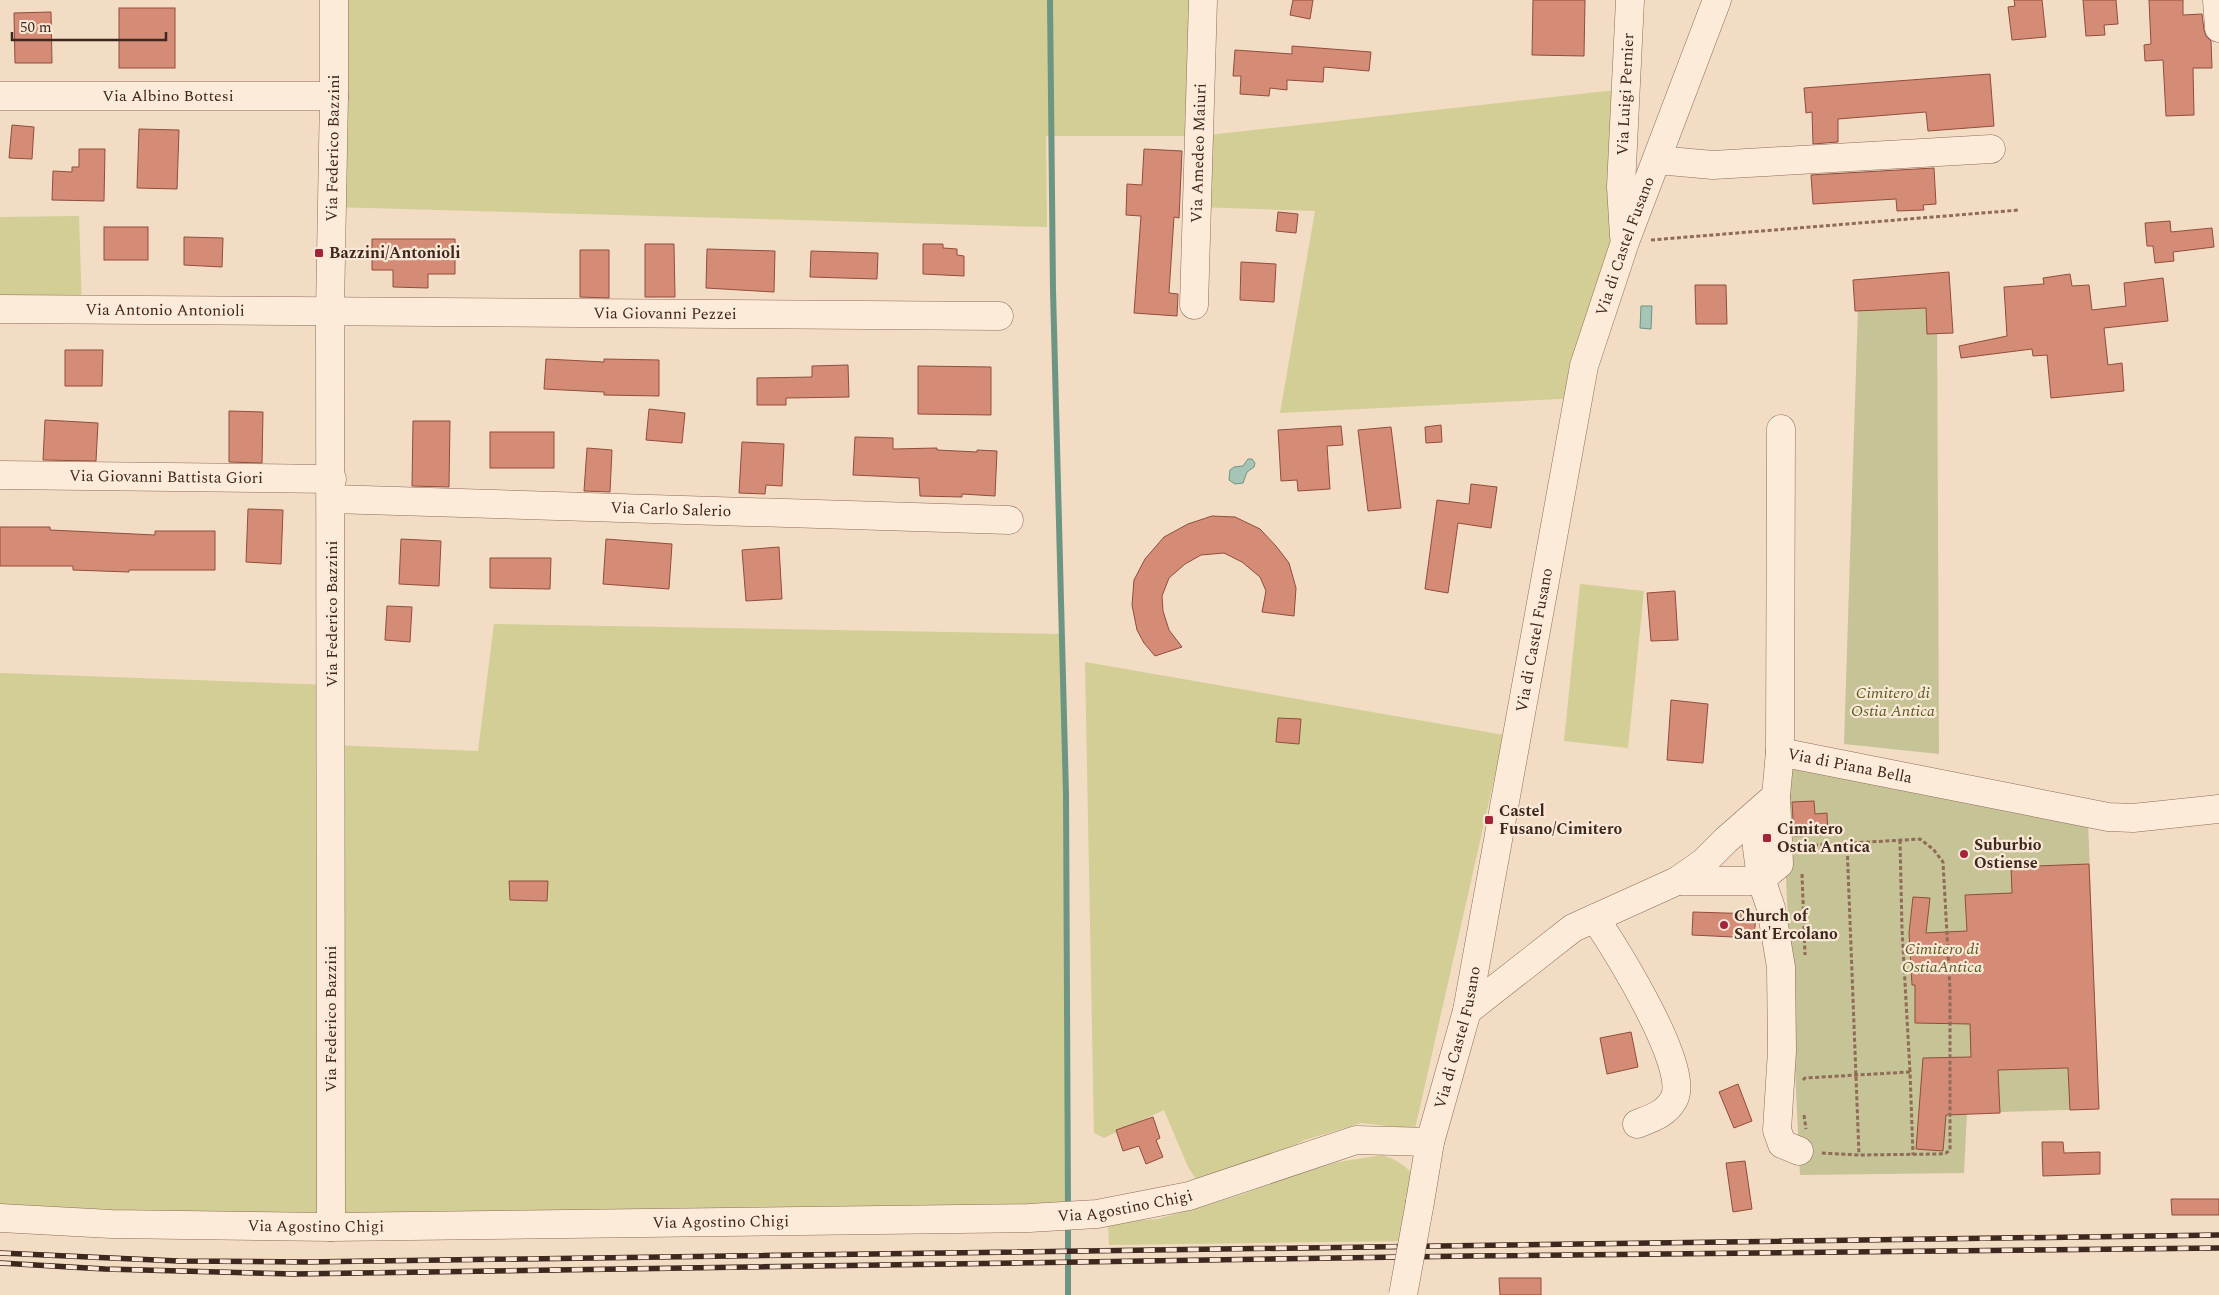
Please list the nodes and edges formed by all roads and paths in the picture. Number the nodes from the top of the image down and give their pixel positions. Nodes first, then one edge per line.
1 (334, 0) edge
2 (1203, 0) edge
3 (1630, 0) edge
4 (1717, 0) edge
5 (2217, 0) edge
6 (2219, 28) edge
7 (0, 96) edge
8 (334, 96) junction
9 (1991, 149) dead end
10 (1657, 160) junction
11 (1631, 193) junction
12 (2019, 210) dead end
13 (1625, 242) junction
14 (1194, 305) dead end
15 (0, 309) edge
16 (330, 310) junction
17 (999, 316) dead end
18 (1781, 429) dead end
19 (0, 475) edge
20 (332, 489) junction
21 (1009, 520) dead end
22 (1780, 752) junction
23 (1776, 796) junction
24 (2219, 809) edge
25 (1749, 822) junction
26 (1900, 840) junction
27 (1847, 843) junction
28 (1775, 863) junction
29 (1677, 881) junction
30 (1595, 918) junction
31 (1467, 1012) junction
32 (1910, 1072) junction
33 (1856, 1075) junction
34 (1802, 1082) dead end
35 (1803, 1109) dead end
36 (1637, 1124) dead end
37 (1430, 1142) junction
38 (1804, 1151) junction
39 (1912, 1154) junction
40 (1859, 1155) junction
41 (0, 1218) edge
42 (331, 1227) junction
43 (1403, 1295) edge

1 - 8 street, Via Federico Bazzini
2 - 14 street, Via Amedeo Maiuri
3 - 11 street, Via Luigi Pernier
4 - 10 street, Via di Castel Fusano
5 - 6 street
7 - 8 street, Via Albino Bottesi
8 - 16 street, Via Federico Bazzini
9 - 10 street
10 - 11 street, Via di Castel Fusano
11 - 13 street, Via Luigi Pernier
12 - 13 path
13 - 31 street, Via di Castel Fusano
15 - 16 street, Via Antonio Antonioli
16 - 17 street, Via Giovanni Pezzei
16 - 20 street, Via Federico Bazzini
18 - 22 street
19 - 20 street, Via Giovanni Battista Giori
20 - 21 street, Via Carlo Salerio
20 - 42 street, Via Federico Bazzini
22 - 23 street, Via di Piana Bella
22 - 24 street, Via di Piana Bella
23 - 25 street
23 - 28 street, Via di Piana Bella
25 - 28 street
25 - 29 street
26 - 27 path
26 - 32 path
26 - 39 path
27 - 28 path
27 - 33 path
28 - 29 street
28 - 38 street
29 - 30 street
30 - 31 street
30 - 36 street
31 - 37 street, Via di Castel Fusano
32 - 33 path
32 - 39 path
33 - 34 path
33 - 40 path
35 - 38 path
37 - 42 street, Via Agostino Chigi
37 - 43 street, Via di Castel Fusano, bridge
38 - 40 path
39 - 40 path
41 - 42 street, Via Agostino Chigi

